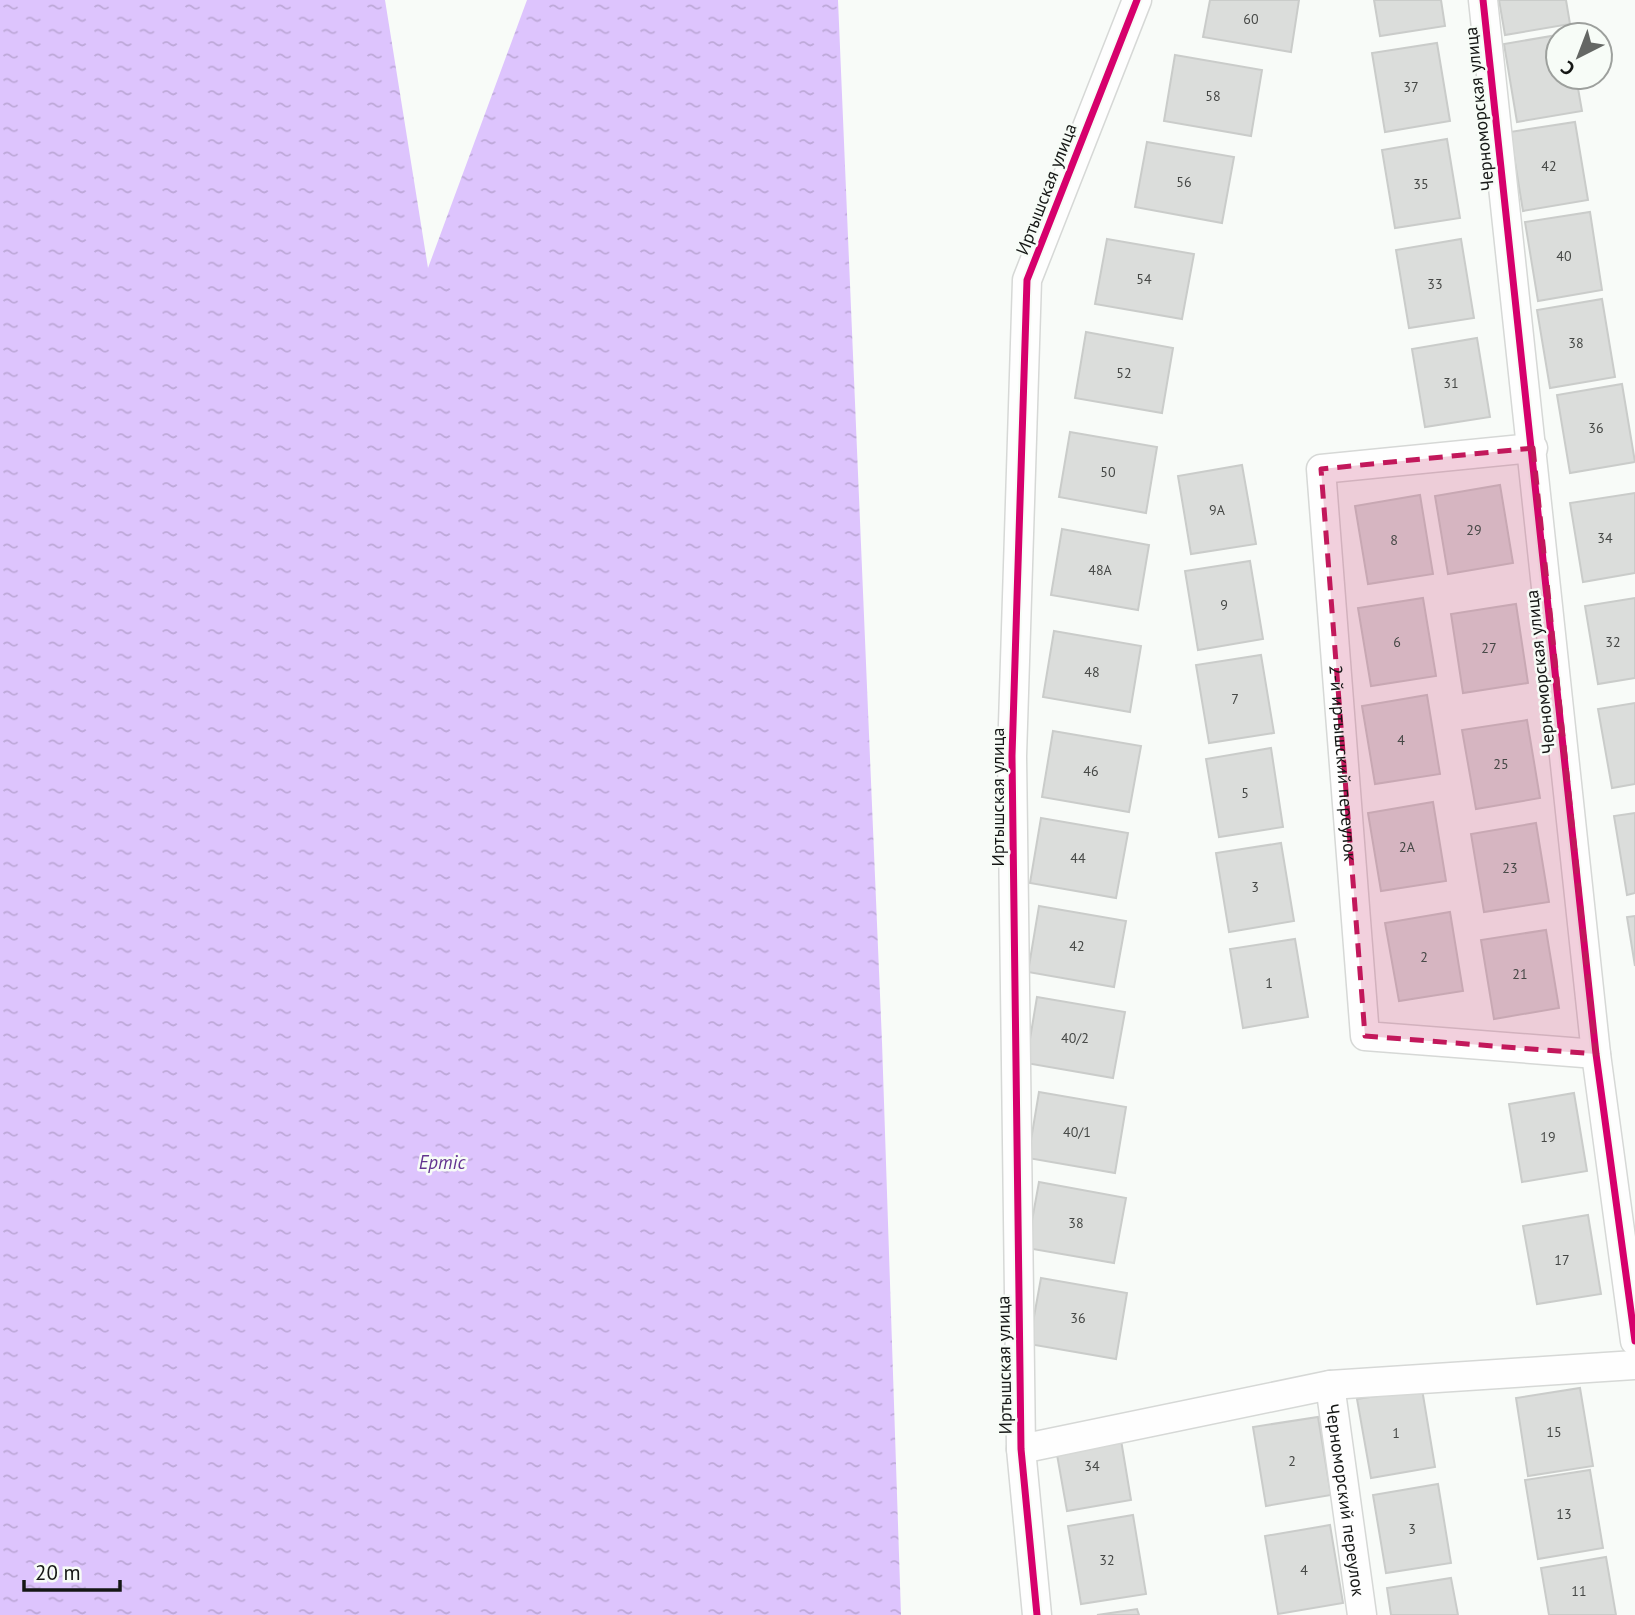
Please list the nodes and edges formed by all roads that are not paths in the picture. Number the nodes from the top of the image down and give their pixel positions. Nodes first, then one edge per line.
1 (1137, 0) edge
2 (1483, 0) edge
3 (1533, 448) junction
4 (1596, 1054) junction
5 (1635, 1341) edge
6 (1635, 1365) edge
7 (1330, 1385) junction
8 (1021, 1449) junction
9 (1037, 1615) edge
10 (1362, 1615) edge

1 - 8 street, Иртышская улица
2 - 3 street, Черноморская улица
3 - 4 street, Черноморская улица
3 - 4 street, 2-й иртышский переулок
4 - 5 street, Черноморская улица
6 - 7 street
7 - 8 street
7 - 10 street, Черноморский переулок
8 - 9 street, Иртышская улица

